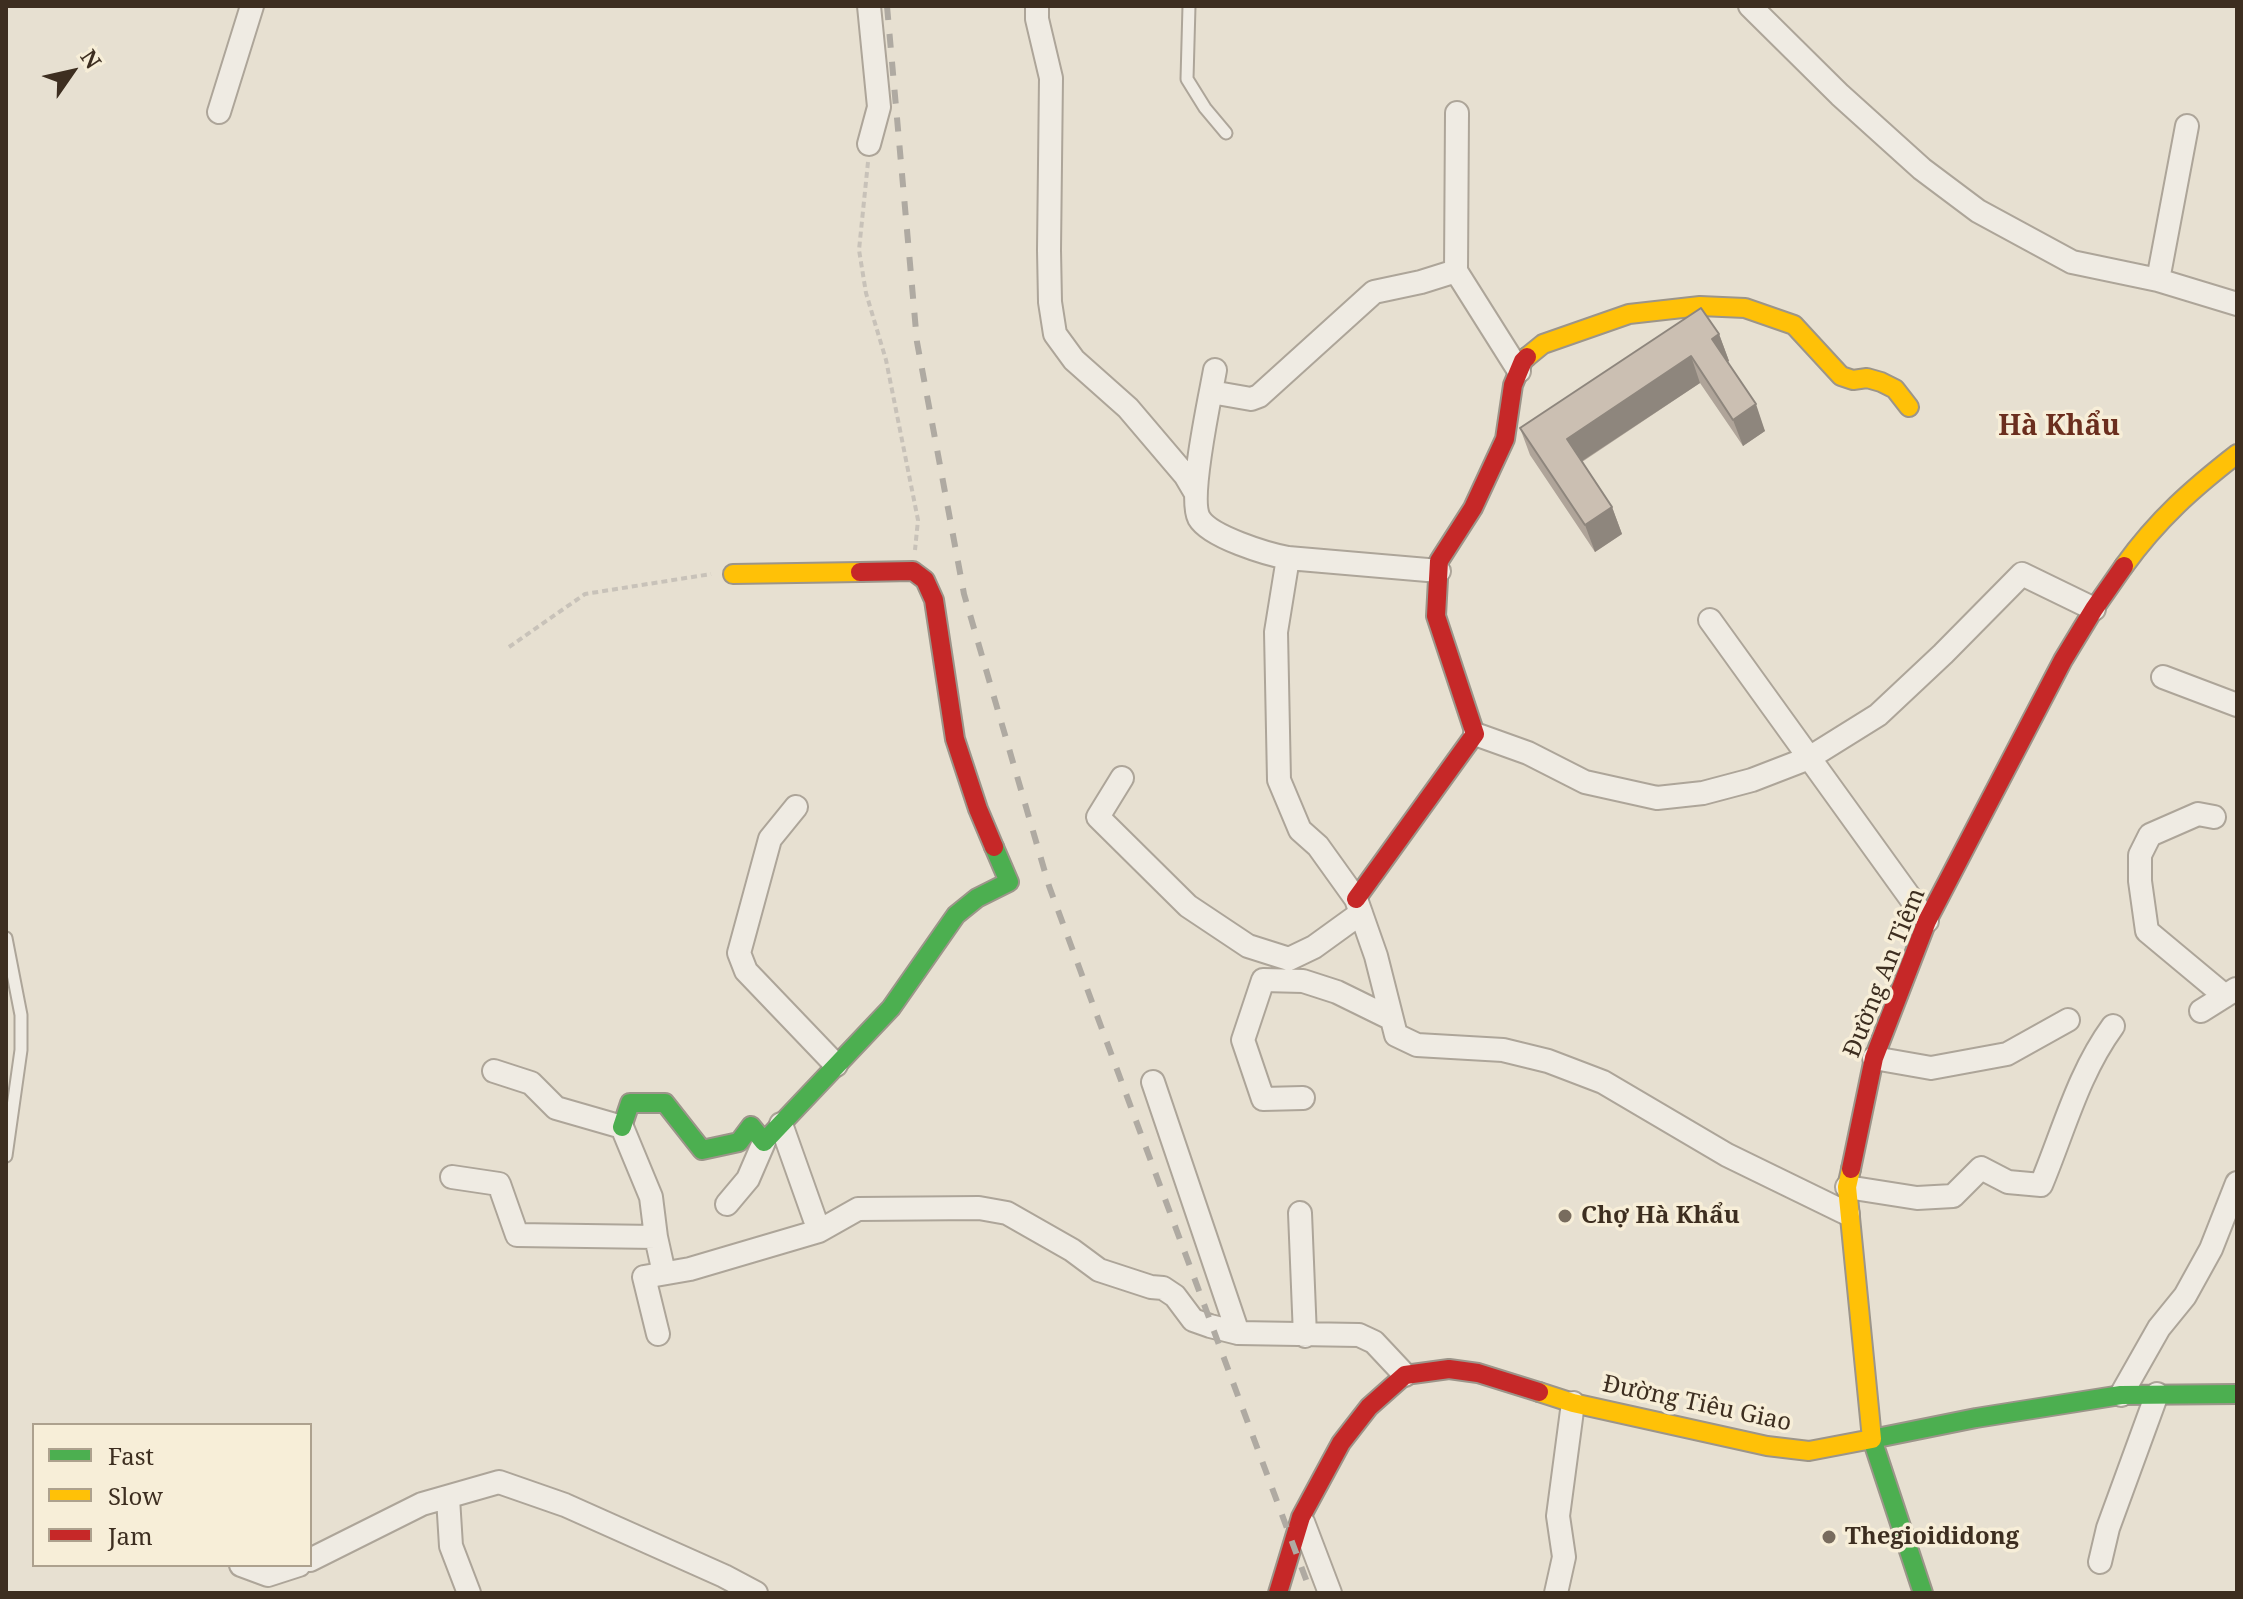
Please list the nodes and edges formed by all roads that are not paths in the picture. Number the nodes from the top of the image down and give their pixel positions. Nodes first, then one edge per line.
1 (252, 6) edge
2 (869, 6) edge
3 (1037, 6) edge
4 (1189, 6) edge
5 (1750, 6) edge
6 (219, 112) dead end
7 (1457, 113) dead end
8 (2187, 126) dead end
9 (1226, 133) dead end
10 (869, 144) road end
11 (1456, 271) junction
12 (2158, 280) junction
13 (2237, 304) edge
14 (1519, 371) junction
15 (1909, 407) dead end
16 (2237, 454) edge
17 (1195, 492) junction
18 (1288, 558) junction
19 (1439, 571) junction
20 (733, 574) road end
21 (2094, 609) junction
22 (1710, 620) dead end
23 (2163, 677) dead end
24 (2237, 705) edge
25 (1475, 734) junction
26 (1809, 758) junction
27 (1122, 778) dead end
28 (796, 807) dead end
29 (2214, 817) dead end
30 (1358, 906) junction
31 (1927, 921) junction
32 (6, 938) edge
33 (1299, 954) junction
34 (1303, 981) junction
35 (2231, 992) edge
36 (2201, 1011) dead end
37 (1392, 1019) junction
38 (2068, 1020) dead end
39 (2113, 1026) dead end
40 (1874, 1058) junction
41 (836, 1065) junction
42 (494, 1071) dead end
43 (1153, 1082) dead end
44 (1303, 1098) dead end
45 (781, 1124) junction
46 (622, 1127) junction
47 (764, 1142) junction
48 (6, 1156) edge
49 (452, 1177) dead end
50 (2237, 1183) edge
51 (1847, 1187) junction
52 (727, 1204) dead end
53 (1300, 1213) dead end
54 (1848, 1214) junction
55 (819, 1231) junction
56 (656, 1237) junction
57 (664, 1273) junction
58 (1238, 1333) junction
59 (658, 1334) dead end
60 (1305, 1336) junction
61 (1405, 1375) junction
62 (2157, 1394) junction
63 (2237, 1394) edge
64 (2121, 1395) junction
65 (1573, 1403) junction
66 (1872, 1439) junction
67 (448, 1498) junction
68 (1301, 1517) junction
69 (312, 1559) edge
70 (2100, 1562) dead end
71 (246, 1567) edge
72 (293, 1567) edge
73 (469, 1593) edge
74 (756, 1593) edge
75 (1278, 1593) edge
76 (1330, 1593) edge
77 (1556, 1593) edge
78 (1923, 1593) edge

1 - 6 street
2 - 10 street
3 - 17 street
4 - 9 lane
5 - 12 street
7 - 11 street
8 - 12 street
11 - 14 street
11 - 17 street
12 - 13 street
14 - 15 main road
14 - 19 main road
16 - 21 main road, Đường An Tiêm
17 - 18 street
18 - 19 street
18 - 30 street
19 - 25 main road
20 - 41 main road
21 - 26 street
21 - 31 main road, Đường An Tiêm
22 - 26 street
23 - 24 street
25 - 26 street
25 - 30 main road
26 - 31 street
27 - 33 street
28 - 41 street
29 - 35 street
30 - 33 street
30 - 37 street
31 - 40 main road, Đường An Tiêm
32 - 48 lane
33 - 34 street
34 - 37 street
34 - 44 street
35 - 36 street
37 - 54 street
38 - 40 street
39 - 51 street
40 - 51 main road, Đường An Tiêm
41 - 45 main road
42 - 46 street
43 - 58 street
45 - 47 main road
45 - 55 street
46 - 47 main road
46 - 56 street
47 - 52 street
49 - 56 street
50 - 64 street
51 - 54 main road, Đường An Tiêm
53 - 60 street
54 - 66 main road, Đường An Tiêm
55 - 57 street
55 - 58 street
56 - 57 street
57 - 59 street
58 - 60 street
60 - 61 street
61 - 65 main road, Đường Tiêu Giao
61 - 68 main road
62 - 63 main road, Đường Tiêu Giao
62 - 64 main road, Đường Tiêu Giao
62 - 70 street
64 - 66 main road, Đường Tiêu Giao
65 - 66 main road, Đường Tiêu Giao
65 - 77 street
66 - 78 main road, Đường An Tiêm
67 - 69 street
67 - 73 street
67 - 74 street
68 - 75 main road
68 - 76 street
71 - 72 street

